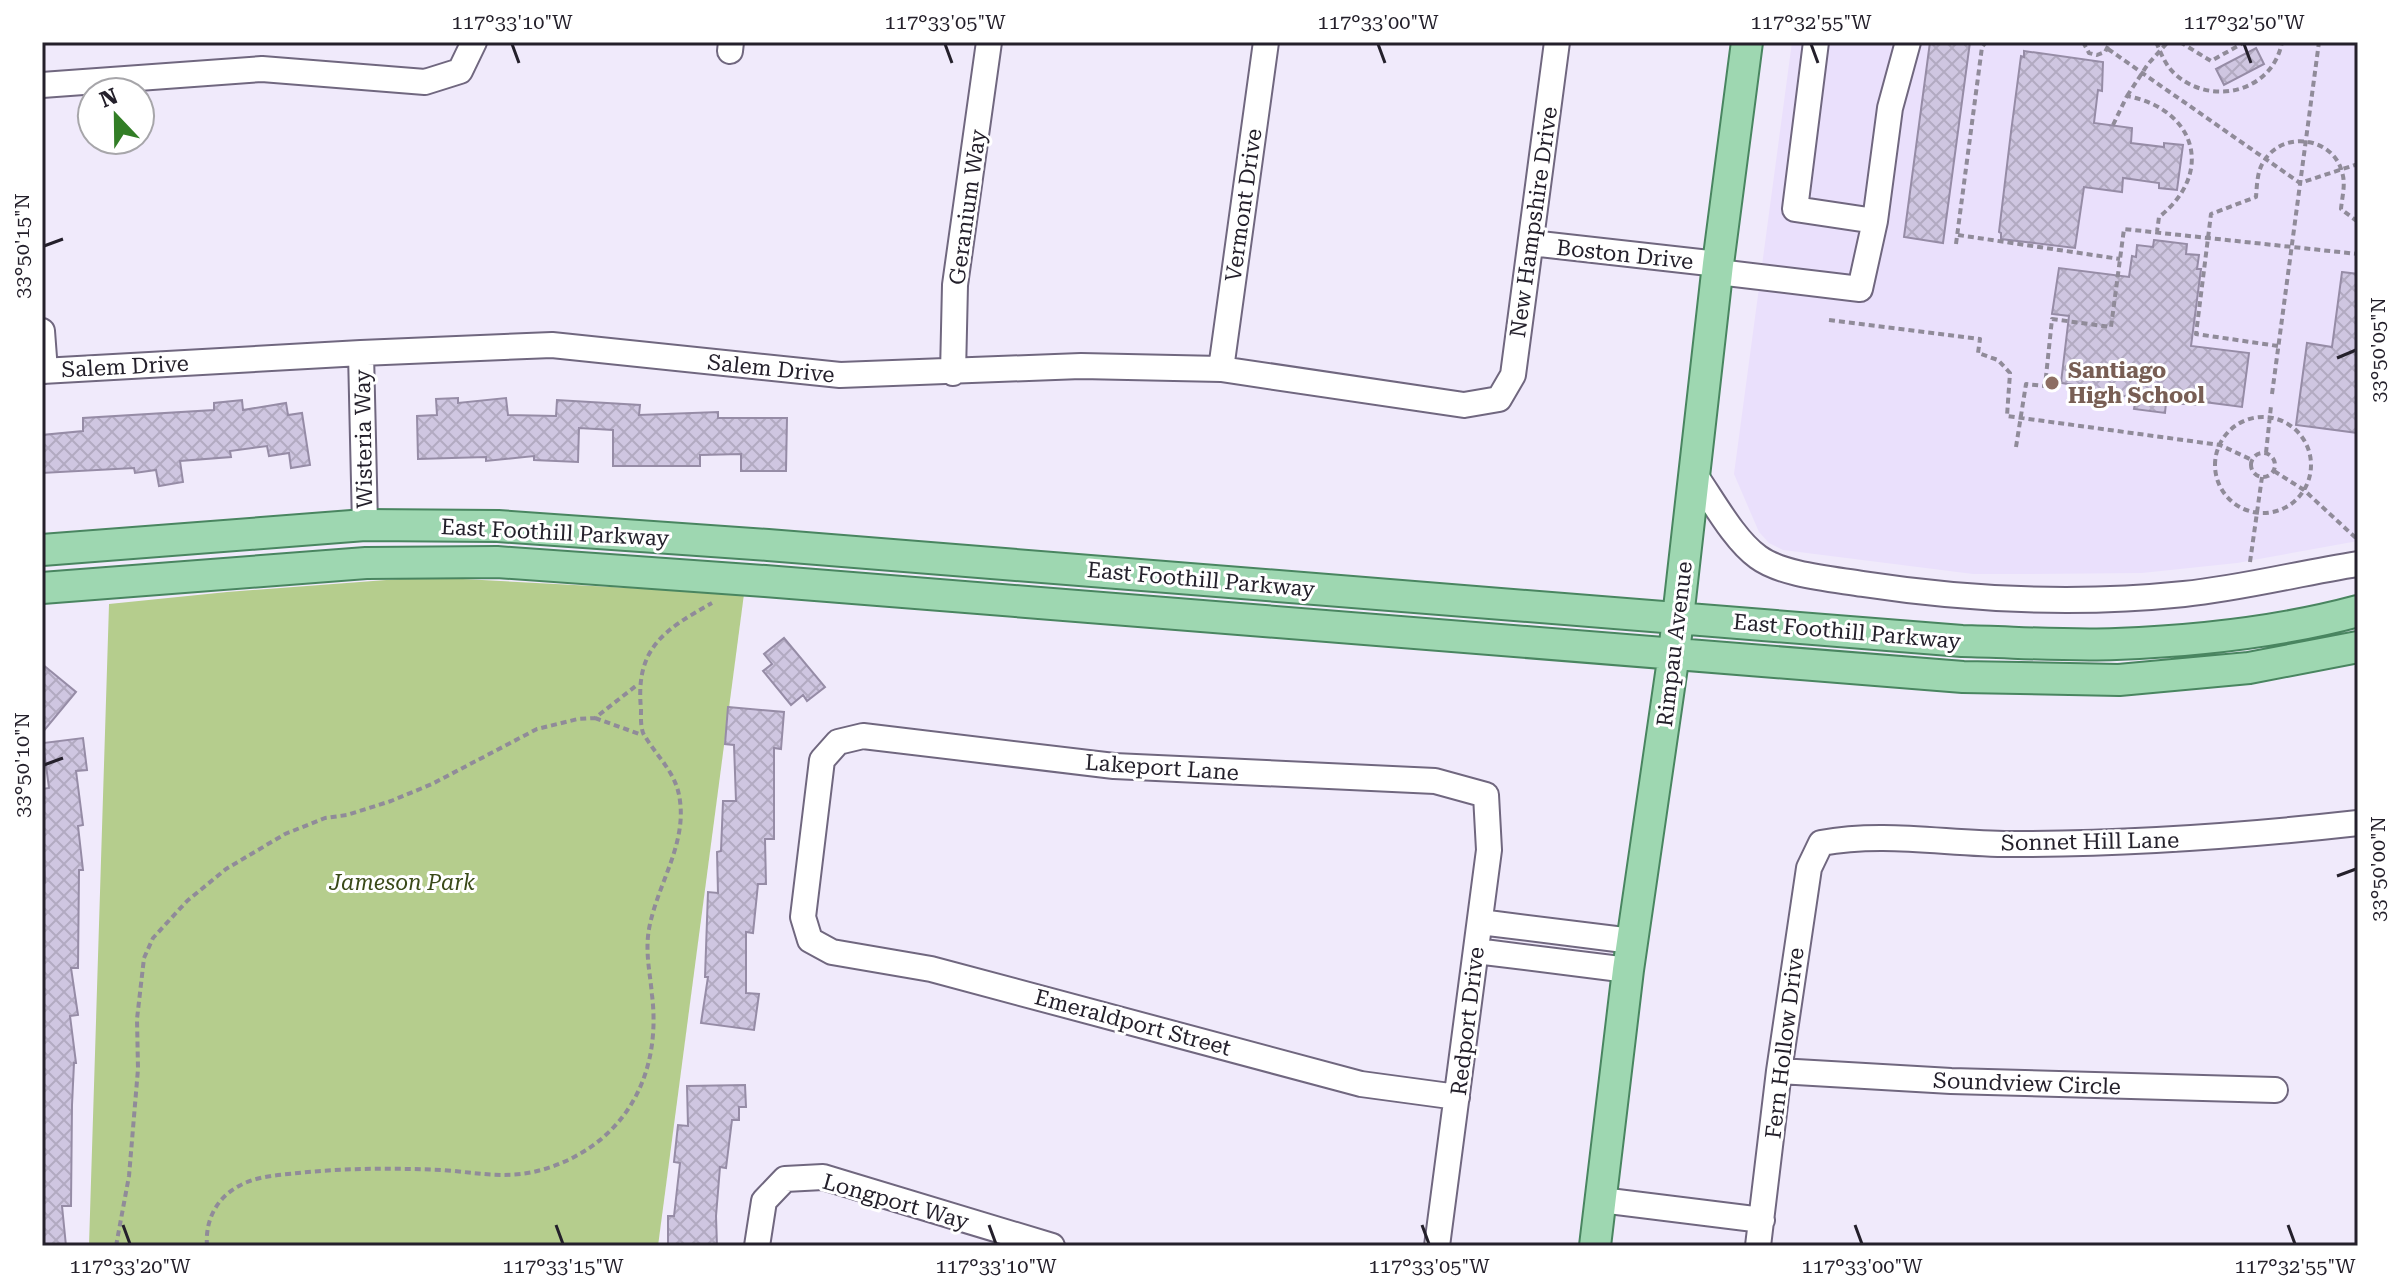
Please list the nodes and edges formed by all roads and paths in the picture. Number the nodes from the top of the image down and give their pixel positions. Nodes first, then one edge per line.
1 (474, 42) edge
2 (989, 42) edge
3 (1266, 42) edge
4 (1557, 42) edge
5 (1747, 42) edge
6 (1816, 42) edge
7 (1908, 42) edge
8 (1986, 42) edge
9 (2083, 42) edge
10 (2110, 42) edge
11 (2156, 42) edge
12 (2168, 42) edge
13 (2180, 42) edge
14 (2245, 42) edge
15 (2282, 42) edge
16 (2319, 42) edge
17 (2357, 42) edge
18 (2108, 49) junction
19 (2160, 51) junction
20 (2142, 72) junction
21 (2358, 73) edge
22 (42, 85) edge
23 (2127, 96) junction
24 (2113, 125) dead end
25 (2305, 141) junction
26 (2265, 158) junction
27 (2358, 164) edge
28 (2342, 170) junction
29 (2300, 183) junction
30 (1875, 221) junction
31 (2358, 222) edge
32 (2157, 232) junction
33 (1958, 235) junction
34 (2208, 237) junction
35 (1531, 243) junction
36 (1956, 244) dead end
37 (2292, 246) junction
38 (2358, 254) edge
39 (2120, 259) junction
40 (1718, 268) junction
41 (1829, 320) dead end
42 (42, 331) edge
43 (2278, 346) junction
44 (361, 353) junction
45 (1221, 369) junction
46 (44, 371) edge
47 (953, 373) junction
48 (2272, 394) dead end
49 (1499, 399) joint
50 (2271, 406) dead end
51 (2021, 416) junction
52 (2269, 417) junction
53 (2220, 445) junction
54 (2016, 447) dead end
55 (2266, 453) junction
56 (2252, 460) junction
57 (2274, 471) junction
58 (1695, 475) junction
59 (2262, 477) junction
60 (2304, 490) junction
61 (2257, 512) junction
62 (365, 525) junction
63 (2358, 540) edge
64 (42, 550) edge
65 (2358, 564) edge
66 (2249, 568) dead end
67 (42, 588) edge
68 (712, 603) dead end
69 (2358, 611) edge
70 (1679, 617) junction
71 (2358, 647) edge
72 (1674, 653) junction
73 (638, 684) junction
74 (595, 718) junction
75 (643, 735) junction
76 (1486, 795) joint
77 (2358, 823) edge
78 (1821, 843) joint
79 (1480, 922) junction
80 (1544, 930) junction
81 (810, 940) joint
82 (1476, 951) junction
83 (1630, 956) junction
84 (1542, 959) junction
85 (1779, 1071) junction
86 (2275, 1090) dead end
87 (1457, 1097) junction
88 (1601, 1200) junction
89 (1762, 1220) junction
90 (116, 1246) edge
91 (207, 1246) edge
92 (757, 1246) edge
93 (1052, 1246) edge
94 (1437, 1246) edge
95 (1595, 1246) edge
96 (1758, 1246) edge

1 - 22 street
2 - 47 street, Geranium Way
3 - 45 street, Vermont Drive
4 - 35 street, New Hampshire Drive
5 - 40 main road, Rimpau Avenue
6 - 30 street
7 - 30 street
8 - 33 path
9 - 18 path
10 - 18 path
11 - 19 path
12 - 19 path
13 - 14 path
15 - 19 path
16 - 25 path
17 - 21 path
18 - 20 path
19 - 20 path
20 - 23 path
20 - 26 path
23 - 24 path
23 - 32 path
25 - 26 path
25 - 28 path
25 - 29 path
26 - 29 path
26 - 34 path
27 - 28 path
28 - 29 path
28 - 31 path
29 - 37 path
30 - 40 street, Boston Drive
32 - 34 path
32 - 39 path
33 - 36 path
33 - 39 path
34 - 37 path
34 - 43 path
35 - 40 street, Boston Drive
35 - 49 street, New Hampshire Drive
37 - 38 path
37 - 43 path
39 - 51 path
40 - 58 main road, Rimpau Avenue
41 - 51 path
42 - 46 street
43 - 48 path
44 - 46 street, Salem Drive
44 - 47 street, Salem Drive
44 - 62 street, Wisteria Way
45 - 47 street, Salem Drive
45 - 49 street, Salem Drive
50 - 52 path
51 - 53 path
51 - 54 path
52 - 53 path
52 - 55 path
52 - 60 path
53 - 56 path
53 - 61 path
55 - 56 path
55 - 57 path
56 - 59 path
57 - 59 path
57 - 60 path
58 - 65 street
58 - 70 main road, Rimpau Avenue
59 - 61 path
60 - 61 path
60 - 63 path
61 - 66 path
62 - 64 main road, East Foothill Parkway
62 - 70 main road, East Foothill Parkway
67 - 72 main road, East Foothill Parkway
68 - 73 path
69 - 70 main road, East Foothill Parkway
70 - 72 main road, Rimpau Avenue
71 - 72 main road, East Foothill Parkway
72 - 83 main road, Rimpau Avenue
73 - 74 path
73 - 75 path
74 - 75 path
74 - 90 path
75 - 91 path
76 - 79 street, Redport Drive
76 - 81 street, Lakeport Lane
77 - 78 street, Sonnet Hill Lane
78 - 85 street, Fern Hollow Drive
79 - 80 street
79 - 82 street, Redport Drive
80 - 83 street
80 - 84 street
81 - 87 street, Emeraldport Street
82 - 84 street
82 - 87 street, Redport Drive
83 - 84 street
83 - 88 main road, Rimpau Avenue
85 - 86 street, Soundview Circle
85 - 89 street, Fern Hollow Drive
87 - 94 street, Redport Drive
88 - 89 street
88 - 95 main road, Rimpau Avenue
89 - 96 street, Fern Hollow Drive
92 - 93 street, Longport Way

